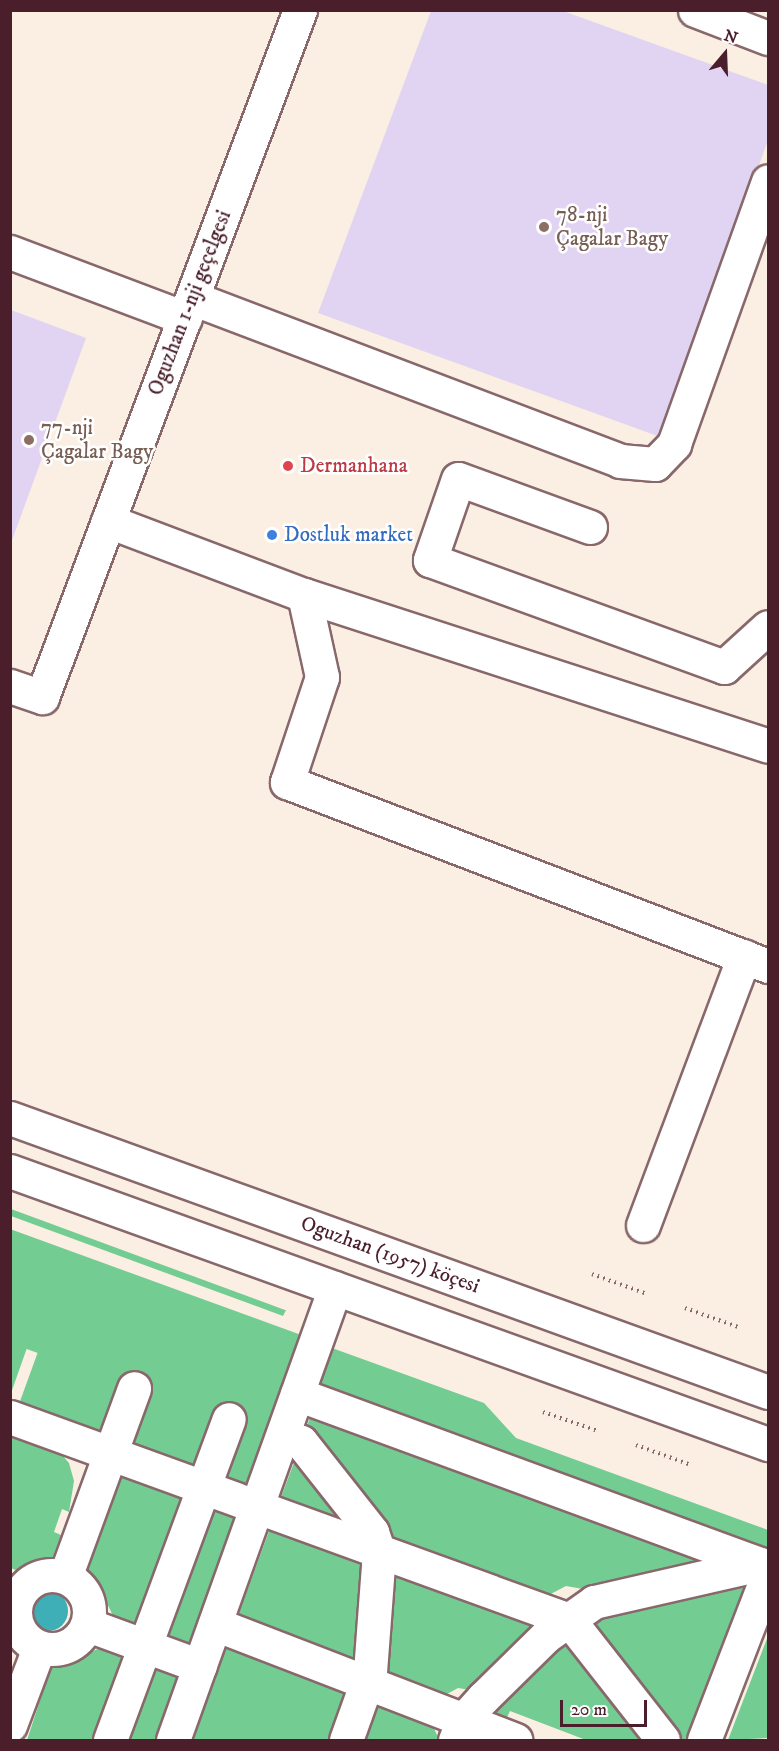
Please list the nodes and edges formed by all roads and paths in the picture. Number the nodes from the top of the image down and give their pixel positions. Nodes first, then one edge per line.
1 (300, 10) edge
2 (695, 10) edge
3 (768, 38) edge
4 (768, 181) edge
5 (10, 252) edge
6 (188, 308) junction
7 (108, 521) junction
8 (590, 527) dead end
9 (304, 595) junction
10 (768, 627) edge
11 (10, 686) edge
12 (768, 746) edge
13 (756, 961) edge
14 (10, 1118) edge
15 (10, 1171) edge
16 (643, 1225) dead end
17 (592, 1274) dead end
18 (335, 1288) junction
19 (647, 1294) dead end
20 (685, 1308) dead end
21 (741, 1328) dead end
22 (134, 1388) dead end
23 (768, 1392) edge
24 (297, 1394) junction
25 (543, 1412) dead end
26 (10, 1417) edge
27 (229, 1419) dead end
28 (598, 1431) dead end
29 (283, 1435) junction
30 (768, 1444) edge
31 (636, 1445) dead end
32 (110, 1453) junction
33 (691, 1465) dead end
34 (203, 1488) junction
35 (257, 1507) junction
36 (379, 1552) junction
37 (766, 1568) edge
38 (65, 1577) junction
39 (13, 1598) edge
40 (569, 1620) junction
41 (88, 1624) junction
42 (215, 1624) junction
43 (145, 1646) junction
44 (39, 1648) junction
45 (200, 1666) junction
46 (368, 1684) junction
47 (10, 1725) edge
48 (459, 1730) edge
49 (110, 1740) edge
50 (173, 1740) edge
51 (346, 1740) edge
52 (515, 1740) edge
53 (663, 1740) edge
54 (704, 1740) edge

1 - 6 main road, Oguzhan 1-nji geçelgesi
2 - 3 main road
4 - 6 main road
5 - 6 main road
6 - 7 main road, Oguzhan 1-nji geçelgesi
7 - 9 main road
7 - 11 main road, Oguzhan 1-nji geçelgesi
8 - 10 main road
9 - 12 main road
9 - 13 main road
13 - 16 main road
14 - 23 main road, Oguzhan (1957) köçesi
15 - 18 main road
17 - 19 path
18 - 24 main road
18 - 30 main road
20 - 21 path
22 - 32 main road
24 - 29 main road
24 - 37 main road
25 - 28 path
26 - 32 main road
27 - 34 main road
29 - 35 main road
29 - 36 main road
31 - 33 path
32 - 34 main road
32 - 38 main road
34 - 35 main road
34 - 43 main road
35 - 36 main road
35 - 42 main road
36 - 40 main road
36 - 46 main road
37 - 40 main road
37 - 54 main road
38 - 39 main road
38 - 41 main road
39 - 44 main road
40 - 48 main road
40 - 53 main road
41 - 43 main road
41 - 44 main road
42 - 45 main road
42 - 46 main road
43 - 45 main road
43 - 49 main road
44 - 47 main road
45 - 50 main road
46 - 48 main road
46 - 51 main road
48 - 52 main road

